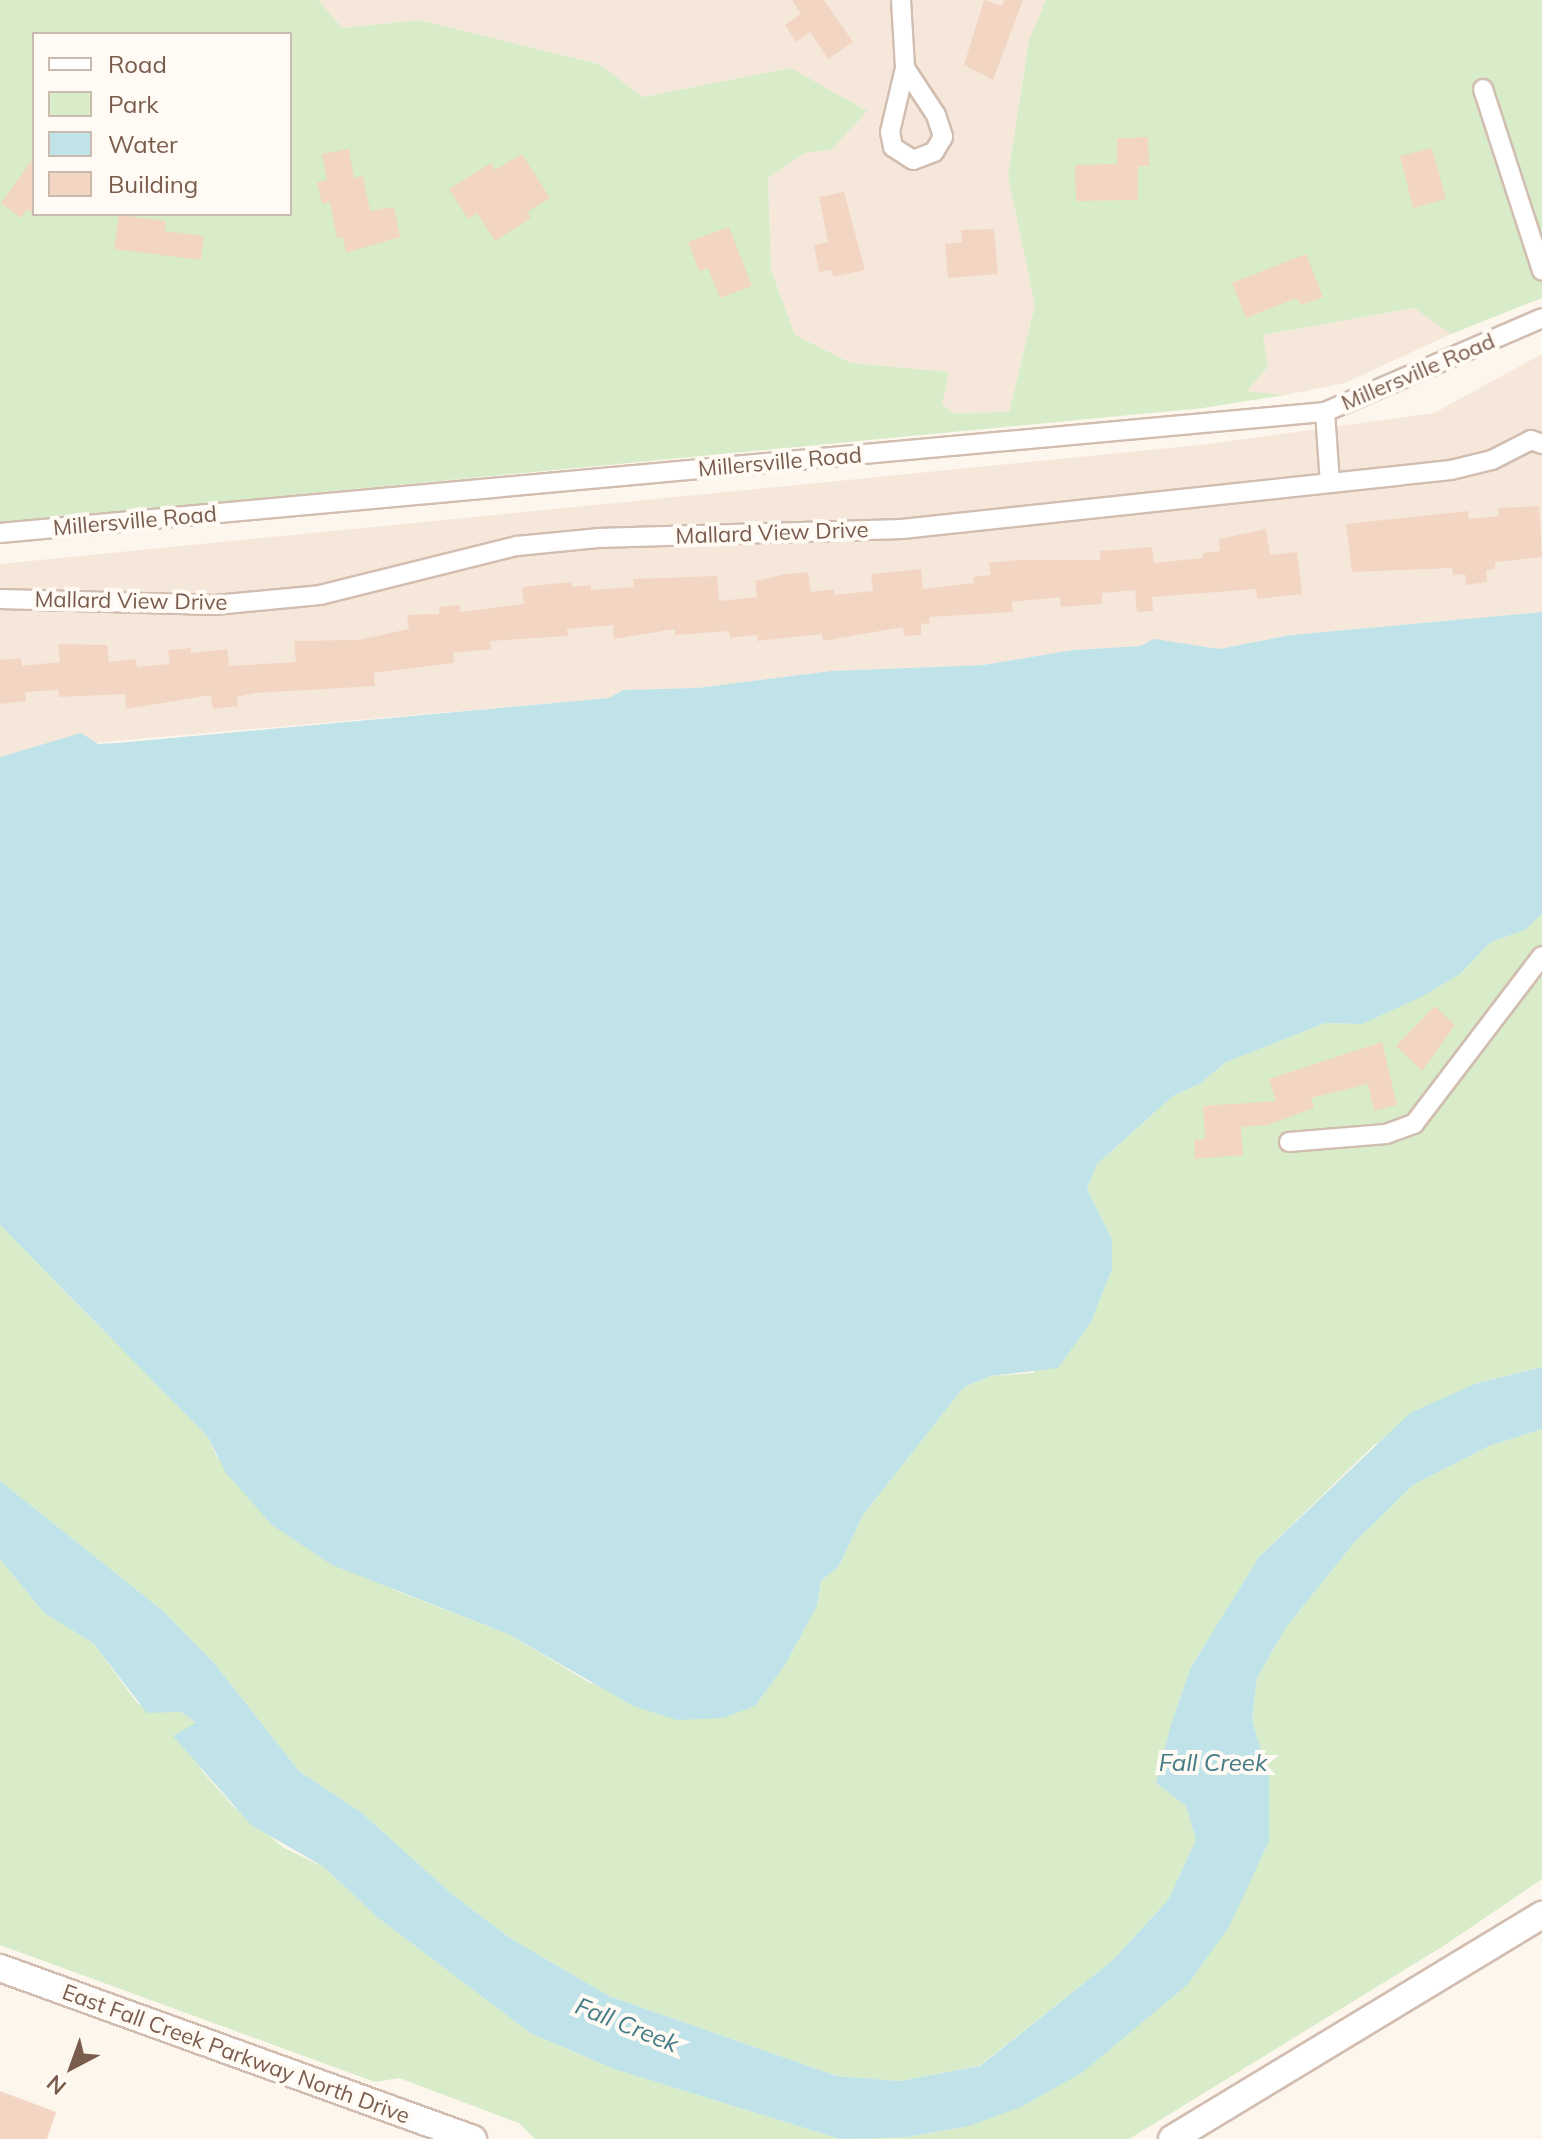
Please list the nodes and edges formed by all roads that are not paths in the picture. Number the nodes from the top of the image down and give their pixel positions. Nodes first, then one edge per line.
1 (901, 0) edge
2 (905, 68) dead end
3 (1483, 89) dead end
4 (1542, 271) edge
5 (1542, 318) edge
6 (1325, 412) junction
7 (1542, 444) edge
8 (1330, 483) junction
9 (0, 533) edge
10 (0, 599) edge
11 (1542, 956) edge
12 (1289, 1142) dead end
13 (1542, 1915) edge
14 (0, 1968) edge
15 (473, 2139) edge
16 (1172, 2139) edge

1 - 2 street
3 - 4 street
5 - 6 street, Millersville Road
6 - 8 street
6 - 9 street, Millersville Road
7 - 8 street, Mallard View Drive
8 - 10 street, Mallard View Drive
11 - 12 street
13 - 16 main road
14 - 15 main road, East Fall Creek Parkway North Drive

